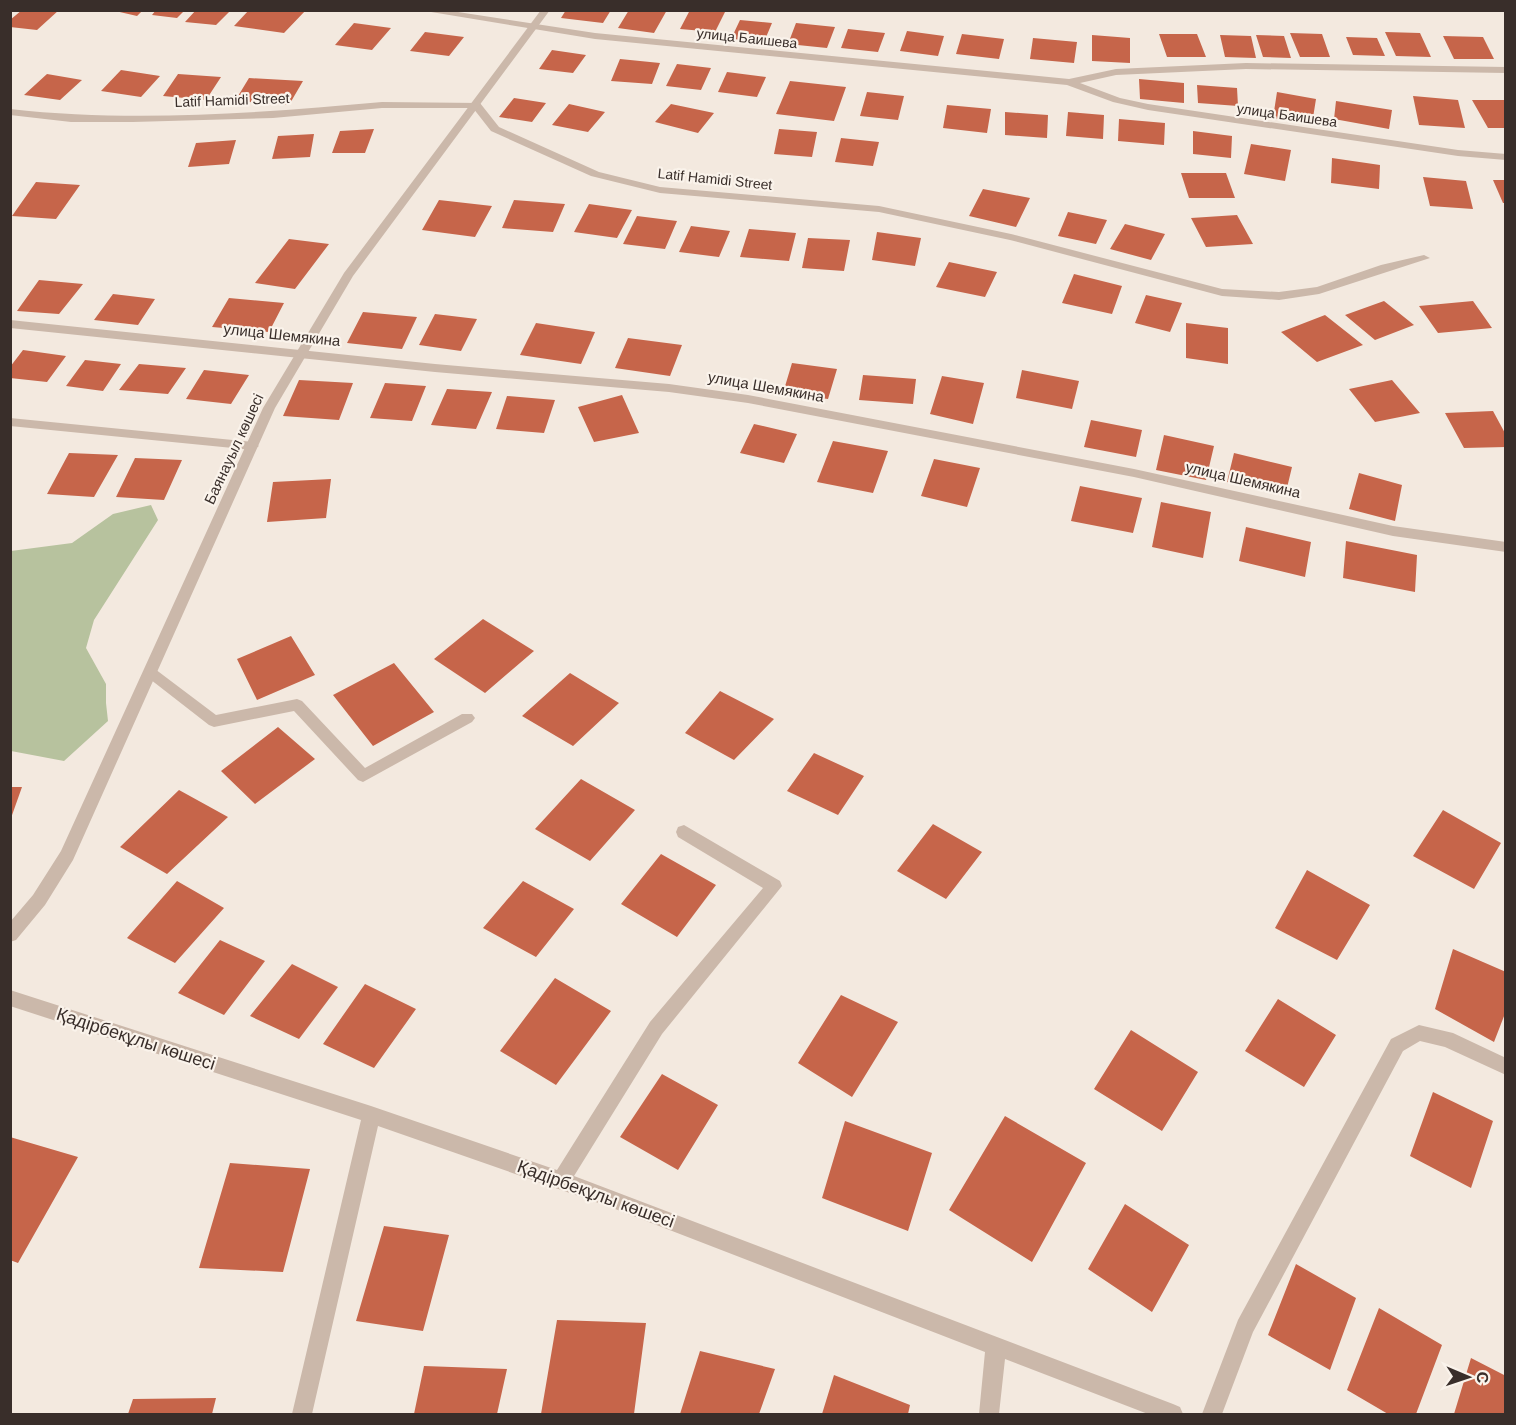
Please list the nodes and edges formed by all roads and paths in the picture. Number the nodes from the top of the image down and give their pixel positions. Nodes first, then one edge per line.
1 (423, 10) edge
2 (546, 10) edge
3 (534, 27) junction
4 (1506, 70) edge
5 (1069, 82) junction
6 (476, 105) junction
7 (10, 111) edge
8 (1506, 157) edge
9 (1424, 258) dead end
10 (10, 324) edge
11 (302, 353) junction
12 (10, 422) edge
13 (253, 446) junction
14 (1506, 547) edge
15 (151, 672) junction
16 (467, 718) dead end
17 (684, 832) dead end
18 (10, 935) edge
19 (10, 998) edge
20 (1506, 1067) edge
21 (371, 1115) junction
22 (561, 1180) junction
23 (996, 1346) junction
24 (302, 1414) edge
25 (990, 1414) edge
26 (1173, 1414) edge
27 (1212, 1414) edge

1 - 3 street, улица Баишева
2 - 3 street, Баянауыл көшесі
3 - 5 street, улица Баишева
3 - 6 street, Баянауыл көшесі
4 - 5 street, улица Баишева
5 - 8 street, улица Баишева
6 - 7 street, Latif Hamidi Street
6 - 9 street, Latif Hamidi Street
6 - 11 street, Баянауыл көшесі
10 - 11 street, улица Шемякина
11 - 13 street, Баянауыл көшесі
11 - 14 street, улица Шемякина
12 - 13 street
13 - 15 street, Баянауыл көшесі
15 - 16 street
15 - 18 street, Баянауыл көшесі
17 - 22 street
19 - 21 street, Қадірбекұлы көшесі
20 - 27 street
21 - 22 street, Қадірбекұлы көшесі
21 - 24 street
22 - 23 street, Қадірбекұлы көшесі
23 - 25 street
23 - 26 street, Қадірбекұлы көшесі

